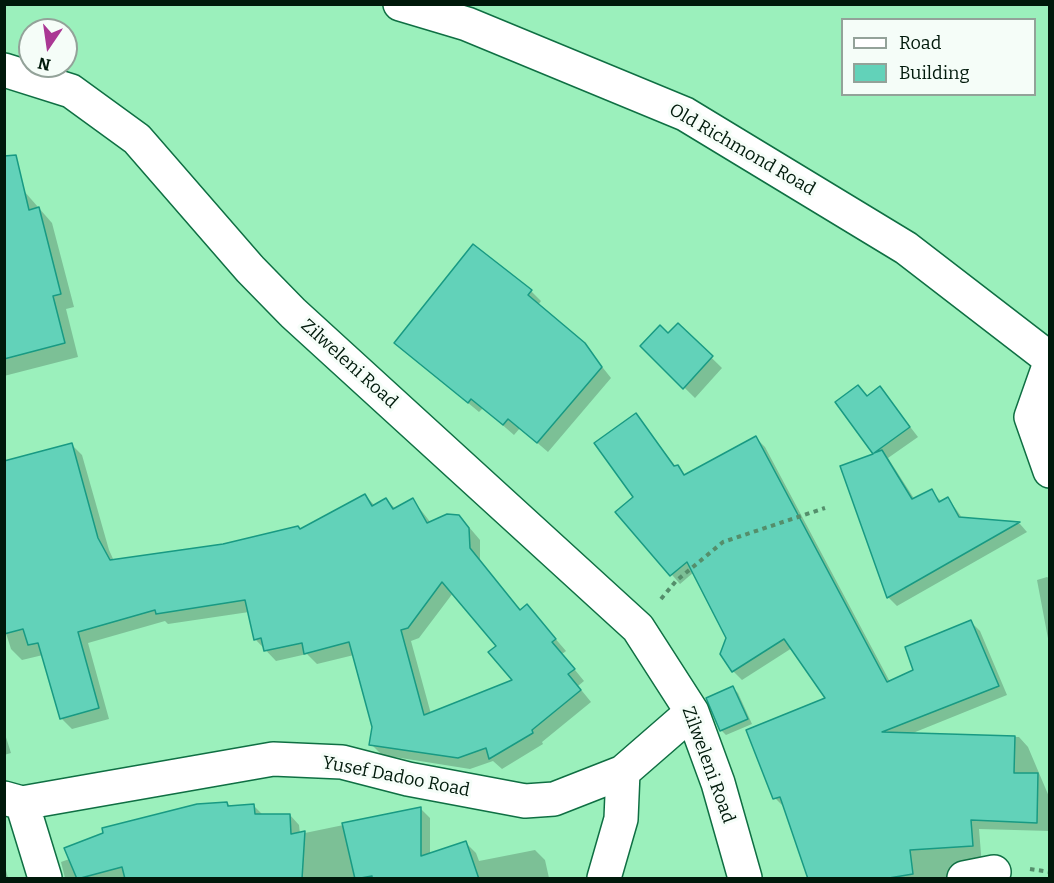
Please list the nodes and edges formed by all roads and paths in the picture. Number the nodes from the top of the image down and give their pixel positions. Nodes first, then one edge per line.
1 (400, 4) edge
2 (4, 70) edge
3 (1050, 361) edge
4 (1050, 471) edge
5 (825, 508) dead end
6 (638, 628) junction
7 (692, 712) junction
8 (623, 772) junction
9 (14, 801) edge
10 (45, 879) edge
11 (604, 879) edge
12 (745, 879) edge

1 - 3 street, Old Richmond Road
2 - 6 street, Zilweleni Road
3 - 4 street
5 - 6 path
6 - 7 street, Zilweleni Road
7 - 8 street, Yusef Dadoo Road
7 - 12 street, Zilweleni Road
8 - 9 street, Yusef Dadoo Road
8 - 11 street
9 - 10 street

